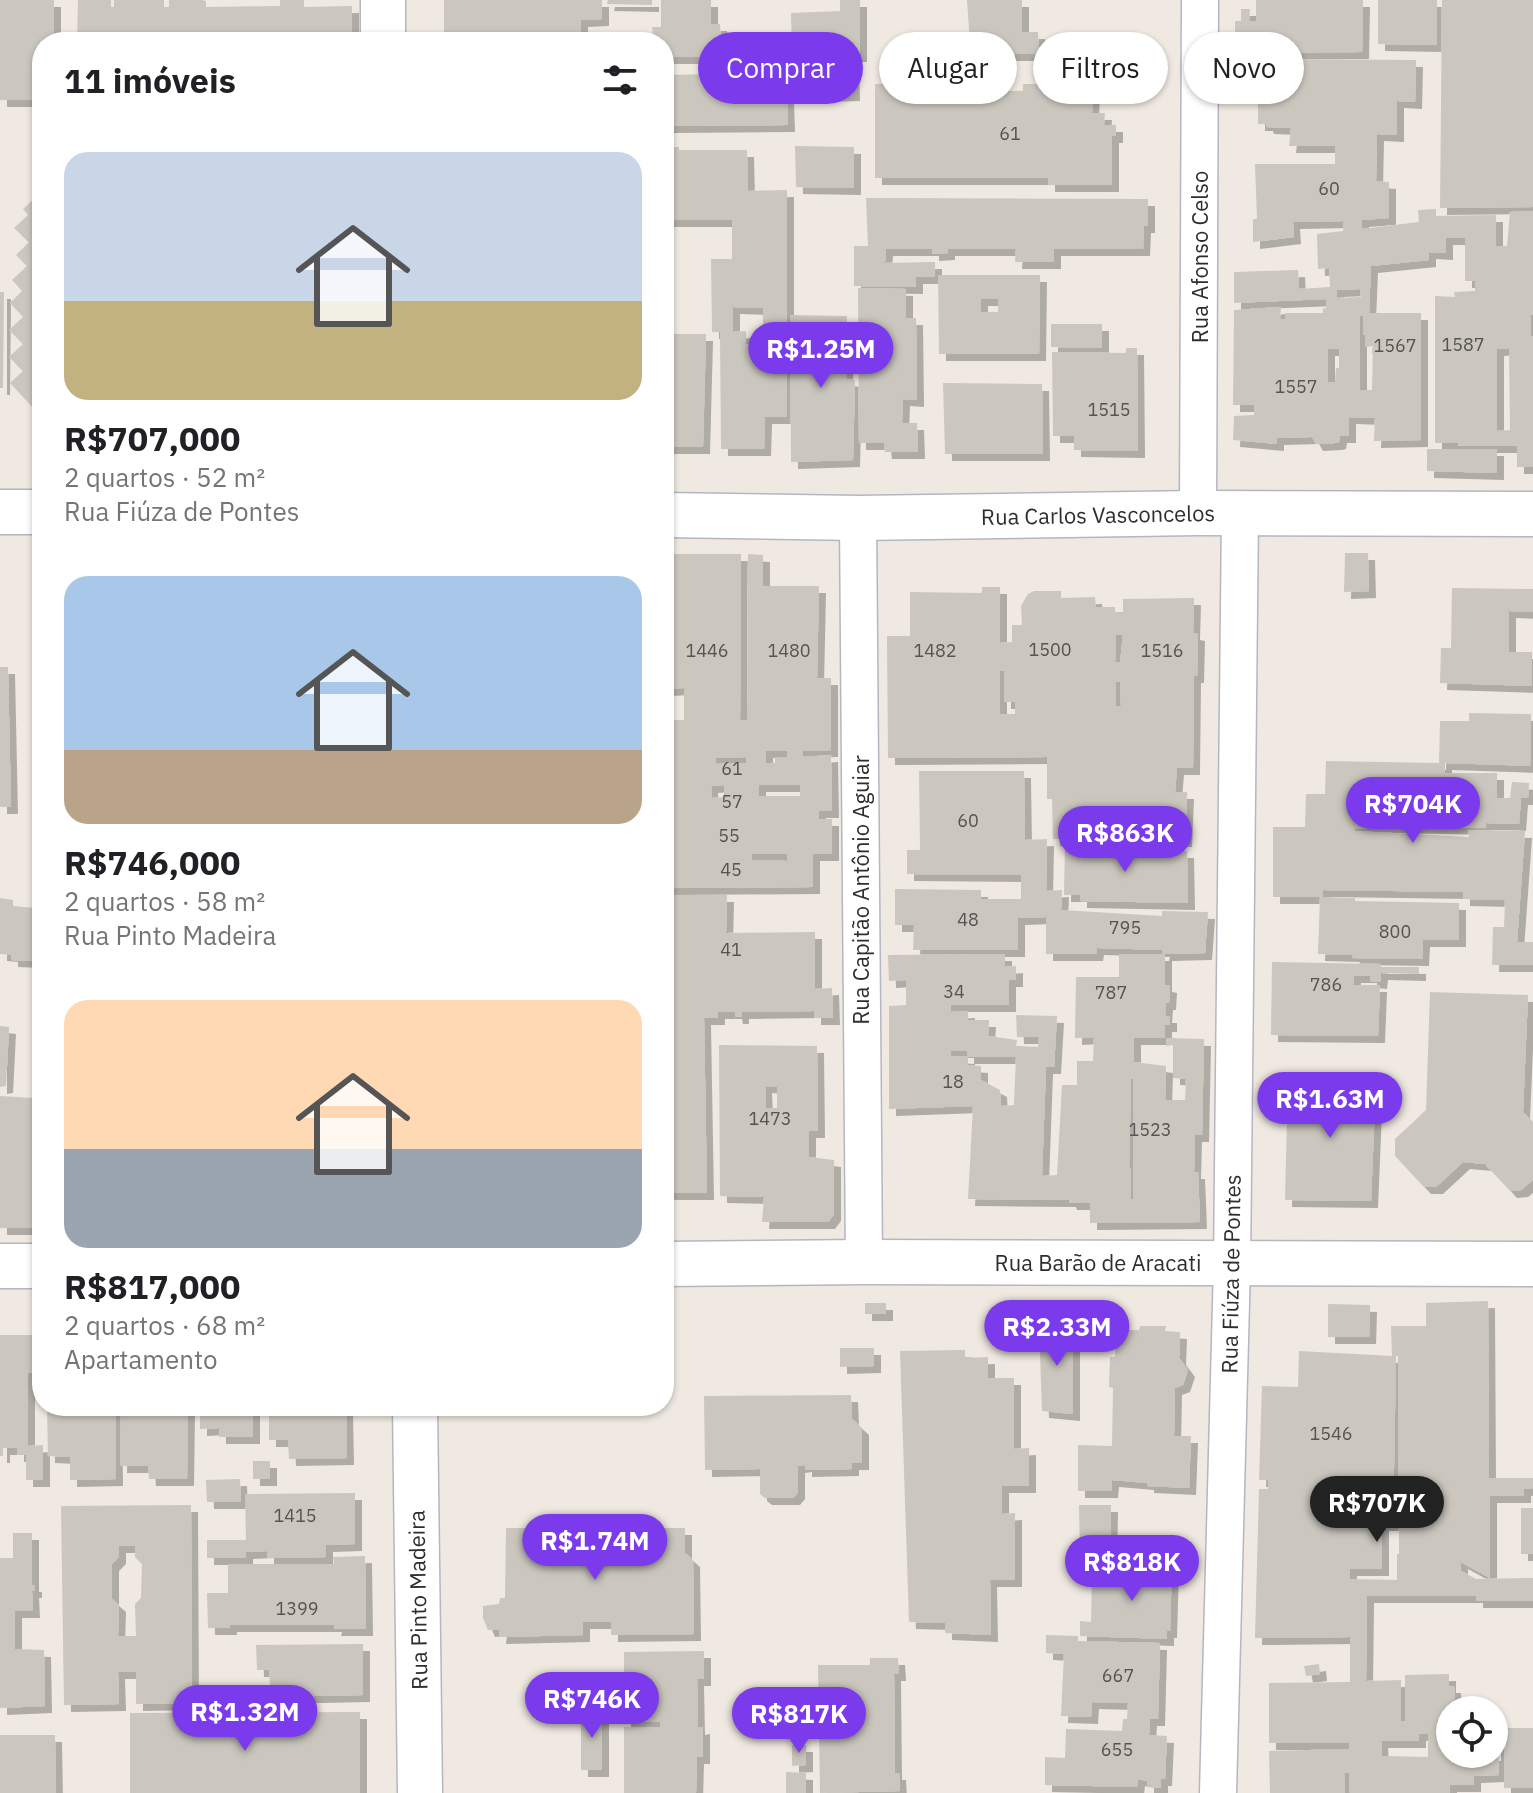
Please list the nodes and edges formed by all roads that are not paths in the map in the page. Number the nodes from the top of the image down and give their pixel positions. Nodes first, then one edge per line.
1 (383, 0) edge
2 (1200, 0) edge
3 (383, 32) edge
4 (0, 512) edge
5 (32, 512) edge
6 (1219, 514) junction
7 (1533, 514) edge
8 (674, 515) edge
9 (858, 518) junction
10 (864, 1262) junction
11 (674, 1264) edge
12 (1533, 1264) edge
13 (1232, 1265) junction
14 (0, 1266) edge
15 (32, 1266) edge
16 (415, 1416) edge
17 (420, 1793) edge
18 (1218, 1793) edge

1 - 3 main road
2 - 6 street, Rua Afonso Celso
4 - 5 main road
6 - 7 main road, Rua Carlos Vasconcelos
6 - 9 main road, Rua Carlos Vasconcelos
6 - 13 street, Rua Fiúza de Pontes
8 - 9 main road, Rua Carlos Vasconcelos
9 - 10 street, Rua Capitão Antônio Aguiar
10 - 11 main road, Rua Barão de Aracati
10 - 13 main road, Rua Barão de Aracati
12 - 13 main road, Rua Barão de Aracati
13 - 18 street, Rua Fiúza de Pontes
14 - 15 main road
16 - 17 main road, Rua Pinto Madeira

